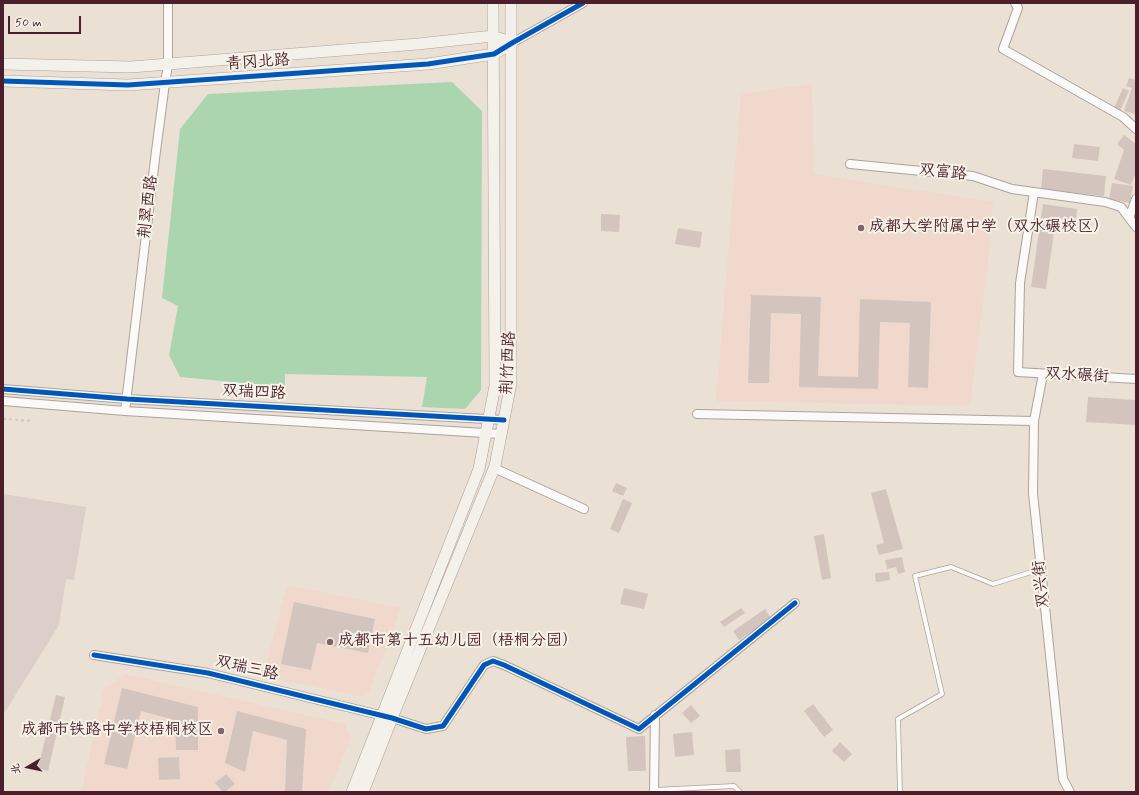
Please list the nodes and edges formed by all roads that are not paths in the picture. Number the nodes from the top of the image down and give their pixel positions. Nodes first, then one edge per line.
1 (168, 3) edge
2 (493, 3) edge
3 (511, 3) edge
4 (583, 3) edge
5 (1015, 3) edge
6 (493, 36) junction
7 (512, 43) junction
8 (494, 54) junction
9 (3, 64) edge
10 (168, 65) junction
11 (3, 81) edge
12 (165, 83) junction
13 (1136, 129) edge
14 (850, 164) dead end
15 (1034, 192) junction
16 (1136, 199) edge
17 (1129, 218) junction
18 (1136, 227) edge
19 (1043, 374) junction
20 (1136, 379) edge
21 (3, 389) edge
22 (127, 399) junction
23 (3, 401) edge
24 (125, 411) junction
25 (697, 414) dead end
26 (488, 419) junction
27 (504, 420) junction
28 (1034, 421) junction
29 (486, 433) junction
30 (501, 434) junction
31 (494, 468) junction
32 (584, 509) dead end
33 (1041, 570) junction
34 (795, 603) dead end
35 (94, 655) dead end
36 (655, 715) junction
37 (387, 716) junction
38 (654, 791) edge
39 (352, 792) edge
40 (364, 792) edge
41 (740, 792) edge
42 (900, 792) edge
43 (1070, 792) edge

1 - 10 street, 荆翠西路
2 - 6 main road, 荆竹西路
3 - 7 main road, 荆竹西路
4 - 7 street
5 - 13 street
6 - 7 main road, 青冈北路
6 - 8 main road, 荆竹西路
6 - 10 main road, 青冈北路
7 - 8 main road, 青冈北路
7 - 27 main road, 荆竹西路
8 - 12 main road, 青冈北路
8 - 26 main road, 荆竹西路
9 - 10 main road, 青冈北路
10 - 12 street, 荆翠西路
11 - 12 main road, 青冈北路
12 - 22 street, 荆翠西路
14 - 15 street, 双富路
15 - 17 street, 双富路
15 - 19 street, 双水碾街
16 - 17 street
17 - 18 street, 双富路
19 - 20 street, 双水碾街
19 - 28 street, 双兴街
21 - 22 street, 双瑞四路
22 - 24 street, 荆翠西路
22 - 26 street, 双瑞四路
23 - 24 street, 双瑞四路
24 - 29 street, 双瑞四路
25 - 28 street
26 - 27 street, 双瑞四路
26 - 29 main road, 荆竹西路
27 - 30 main road, 荆竹西路
28 - 33 street, 双兴街
29 - 30 street, 双瑞四路
29 - 37 main road, 荆竹西路
30 - 31 main road, 荆竹西路
31 - 32 street
31 - 37 main road, 荆竹西路
33 - 42 lane
33 - 43 street, 双兴街
34 - 36 street
35 - 37 street, 双瑞三路
36 - 37 street, 双瑞三路
36 - 38 street
37 - 39 main road, 荆竹西路
37 - 40 main road, 荆竹西路
38 - 41 lane

